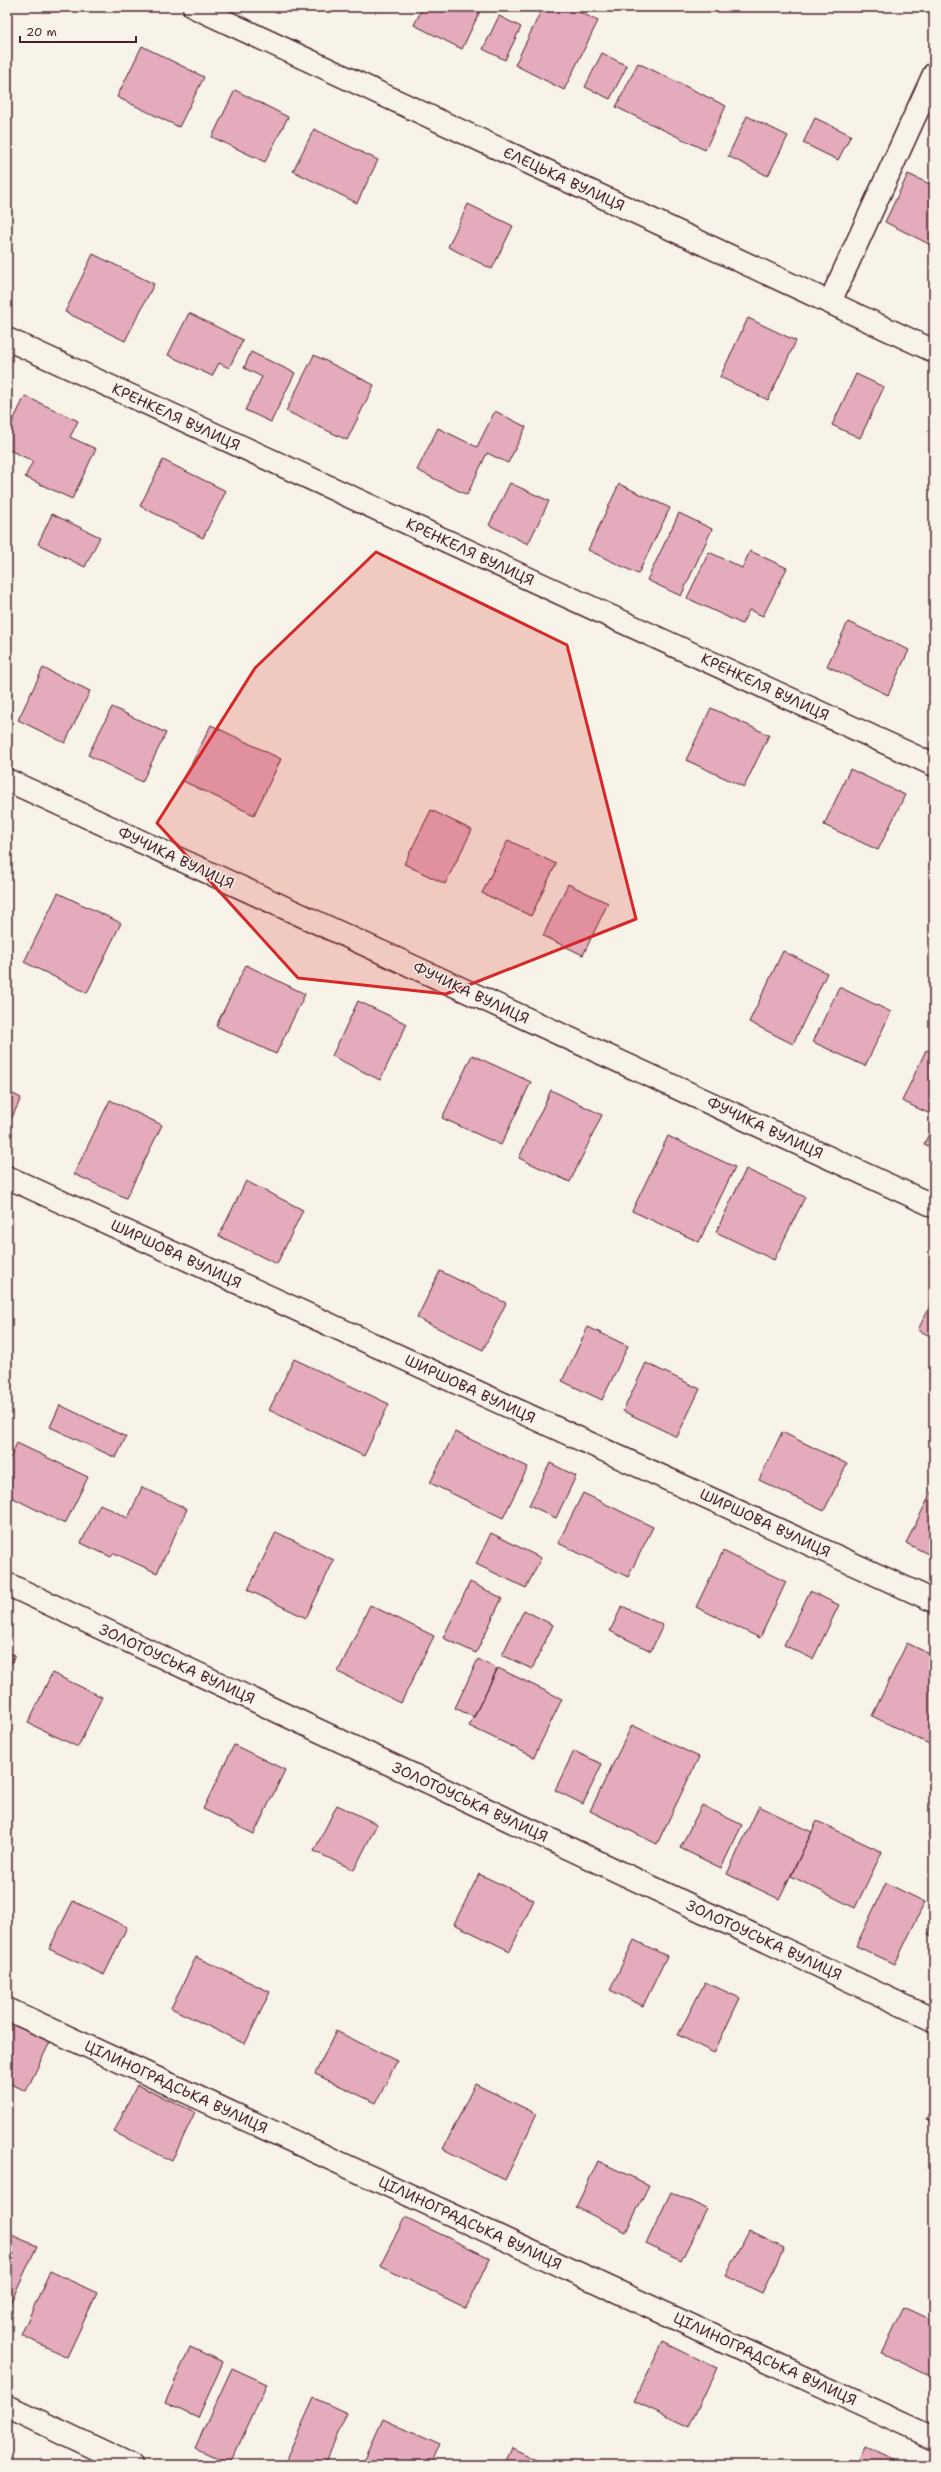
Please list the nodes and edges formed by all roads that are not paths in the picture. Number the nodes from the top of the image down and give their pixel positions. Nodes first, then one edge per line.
1 (194, 7) edge
2 (934, 74) edge
3 (830, 302) junction
4 (7, 339) edge
5 (934, 351) edge
6 (934, 765) edge
7 (7, 780) edge
8 (7, 1177) edge
9 (934, 1206) edge
10 (7, 1584) edge
11 (934, 1600) edge
12 (7, 2009) edge
13 (934, 2020) edge
14 (7, 2406) edge
15 (934, 2438) edge
16 (131, 2465) edge

1 - 3 street, ЄЛЕЦЬКА ВУЛИЦЯ
2 - 3 street
3 - 5 street, ЄЛЕЦЬКА ВУЛИЦЯ
4 - 6 street, КРЕНКЕЛЯ ВУЛИЦЯ
7 - 9 street, ФУЧИКА ВУЛИЦЯ
8 - 11 street, ШИРШОВА ВУЛИЦЯ
10 - 13 street, ЗОЛОТОУСЬКА ВУЛИЦЯ
12 - 15 street, ЦІЛИНОГРАДСЬКА ВУЛИЦЯ
14 - 16 street

